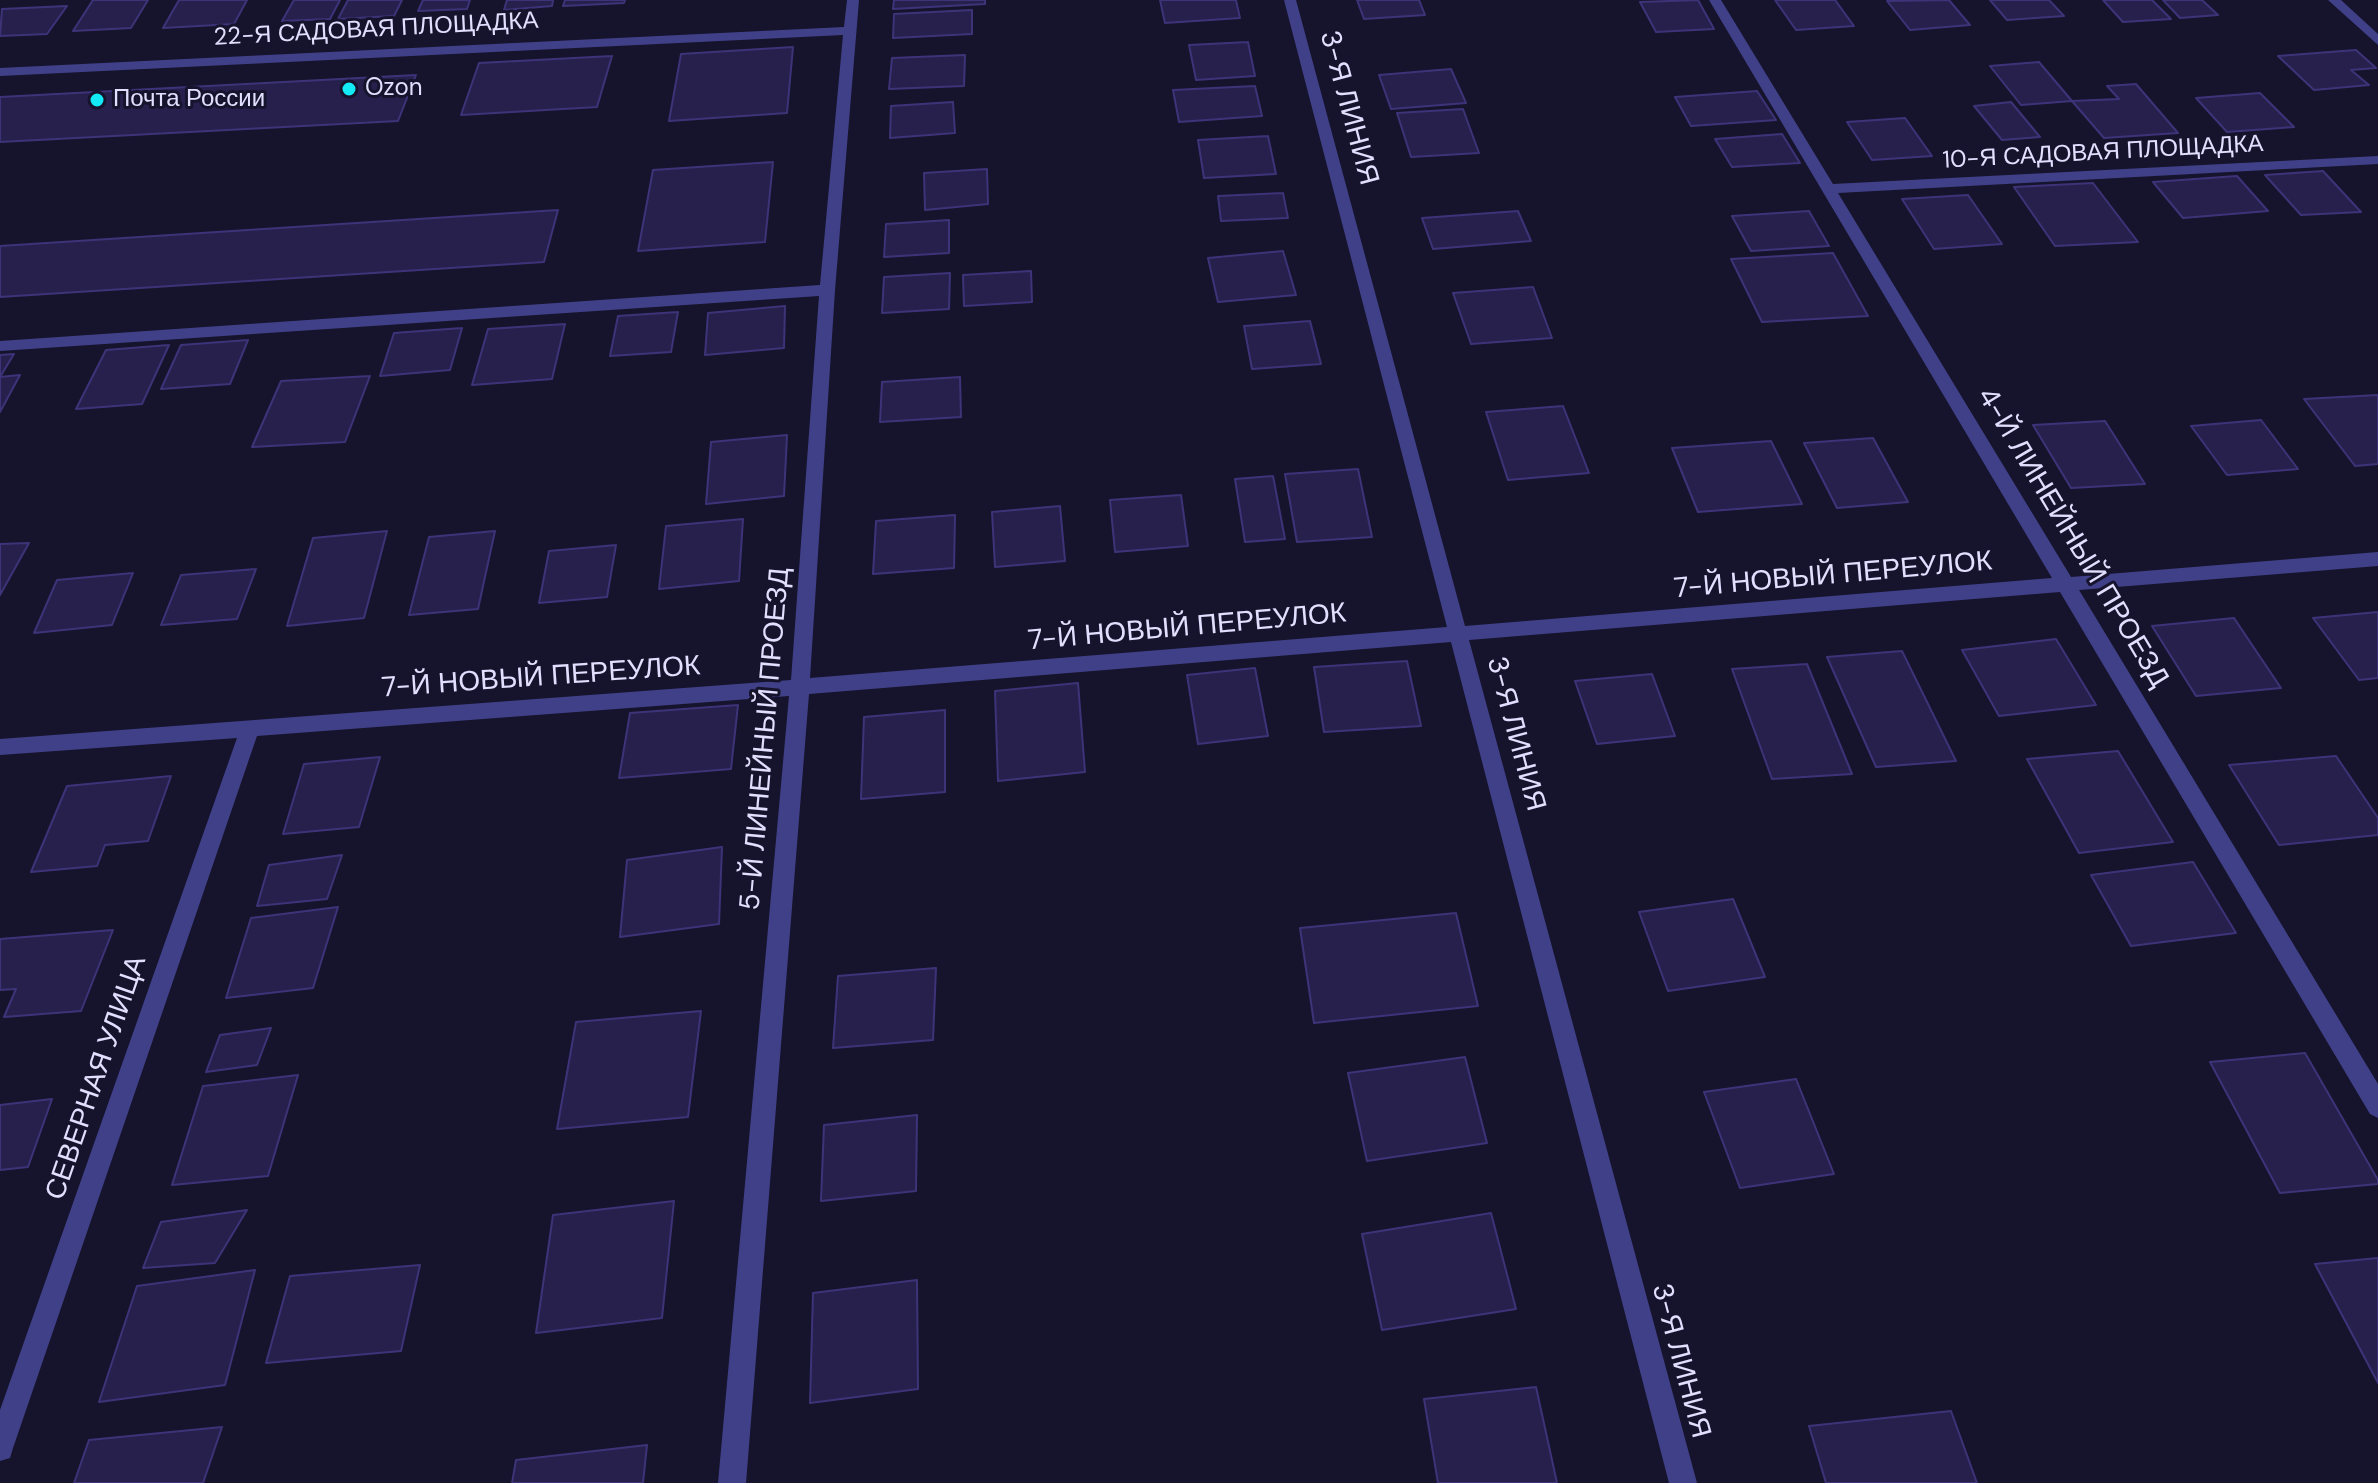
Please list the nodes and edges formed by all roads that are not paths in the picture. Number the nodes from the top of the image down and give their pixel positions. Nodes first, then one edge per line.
1 (853, 0) edge
2 (1290, 0) edge
3 (1715, 0) edge
4 (2334, 0) edge
5 (851, 31) junction
6 (2378, 41) edge
7 (0, 72) edge
8 (2378, 160) edge
9 (1830, 189) junction
10 (827, 290) junction
11 (0, 346) edge
12 (2378, 559) edge
13 (2068, 584) junction
14 (1460, 634) junction
15 (800, 687) junction
16 (250, 728) junction
17 (0, 747) edge
18 (2378, 1106) edge
19 (0, 1448) edge
20 (732, 1483) edge
21 (1683, 1483) edge

1 - 5 street, 5-Й ЛИНЕЙНЫЙ ПРОЕЗД
2 - 14 street, 3-Я ЛИНИЯ
3 - 9 street, 4-Й ЛИНЕЙНЫЙ ПРОЕЗД
4 - 6 street
5 - 7 street, 22-Я САДОВАЯ ПЛОЩАДКА
5 - 10 street, 5-Й ЛИНЕЙНЫЙ ПРОЕЗД
8 - 9 street, 10-Я САДОВАЯ ПЛОЩАДКА
9 - 13 street, 4-Й ЛИНЕЙНЫЙ ПРОЕЗД
10 - 11 street
10 - 15 street, 5-Й ЛИНЕЙНЫЙ ПРОЕЗД
12 - 13 street, 7-Й НОВЫЙ ПЕРЕУЛОК
13 - 14 street, 7-Й НОВЫЙ ПЕРЕУЛОК
13 - 18 street, 4-Й ЛИНЕЙНЫЙ ПРОЕЗД
14 - 15 street, 7-Й НОВЫЙ ПЕРЕУЛОК
14 - 21 street, 3-Я ЛИНИЯ
15 - 16 street, 7-Й НОВЫЙ ПЕРЕУЛОК
15 - 20 street, 5-Й ЛИНЕЙНЫЙ ПРОЕЗД
16 - 17 street, 7-Й НОВЫЙ ПЕРЕУЛОК
16 - 19 street, СЕВЕРНАЯ УЛИЦА

